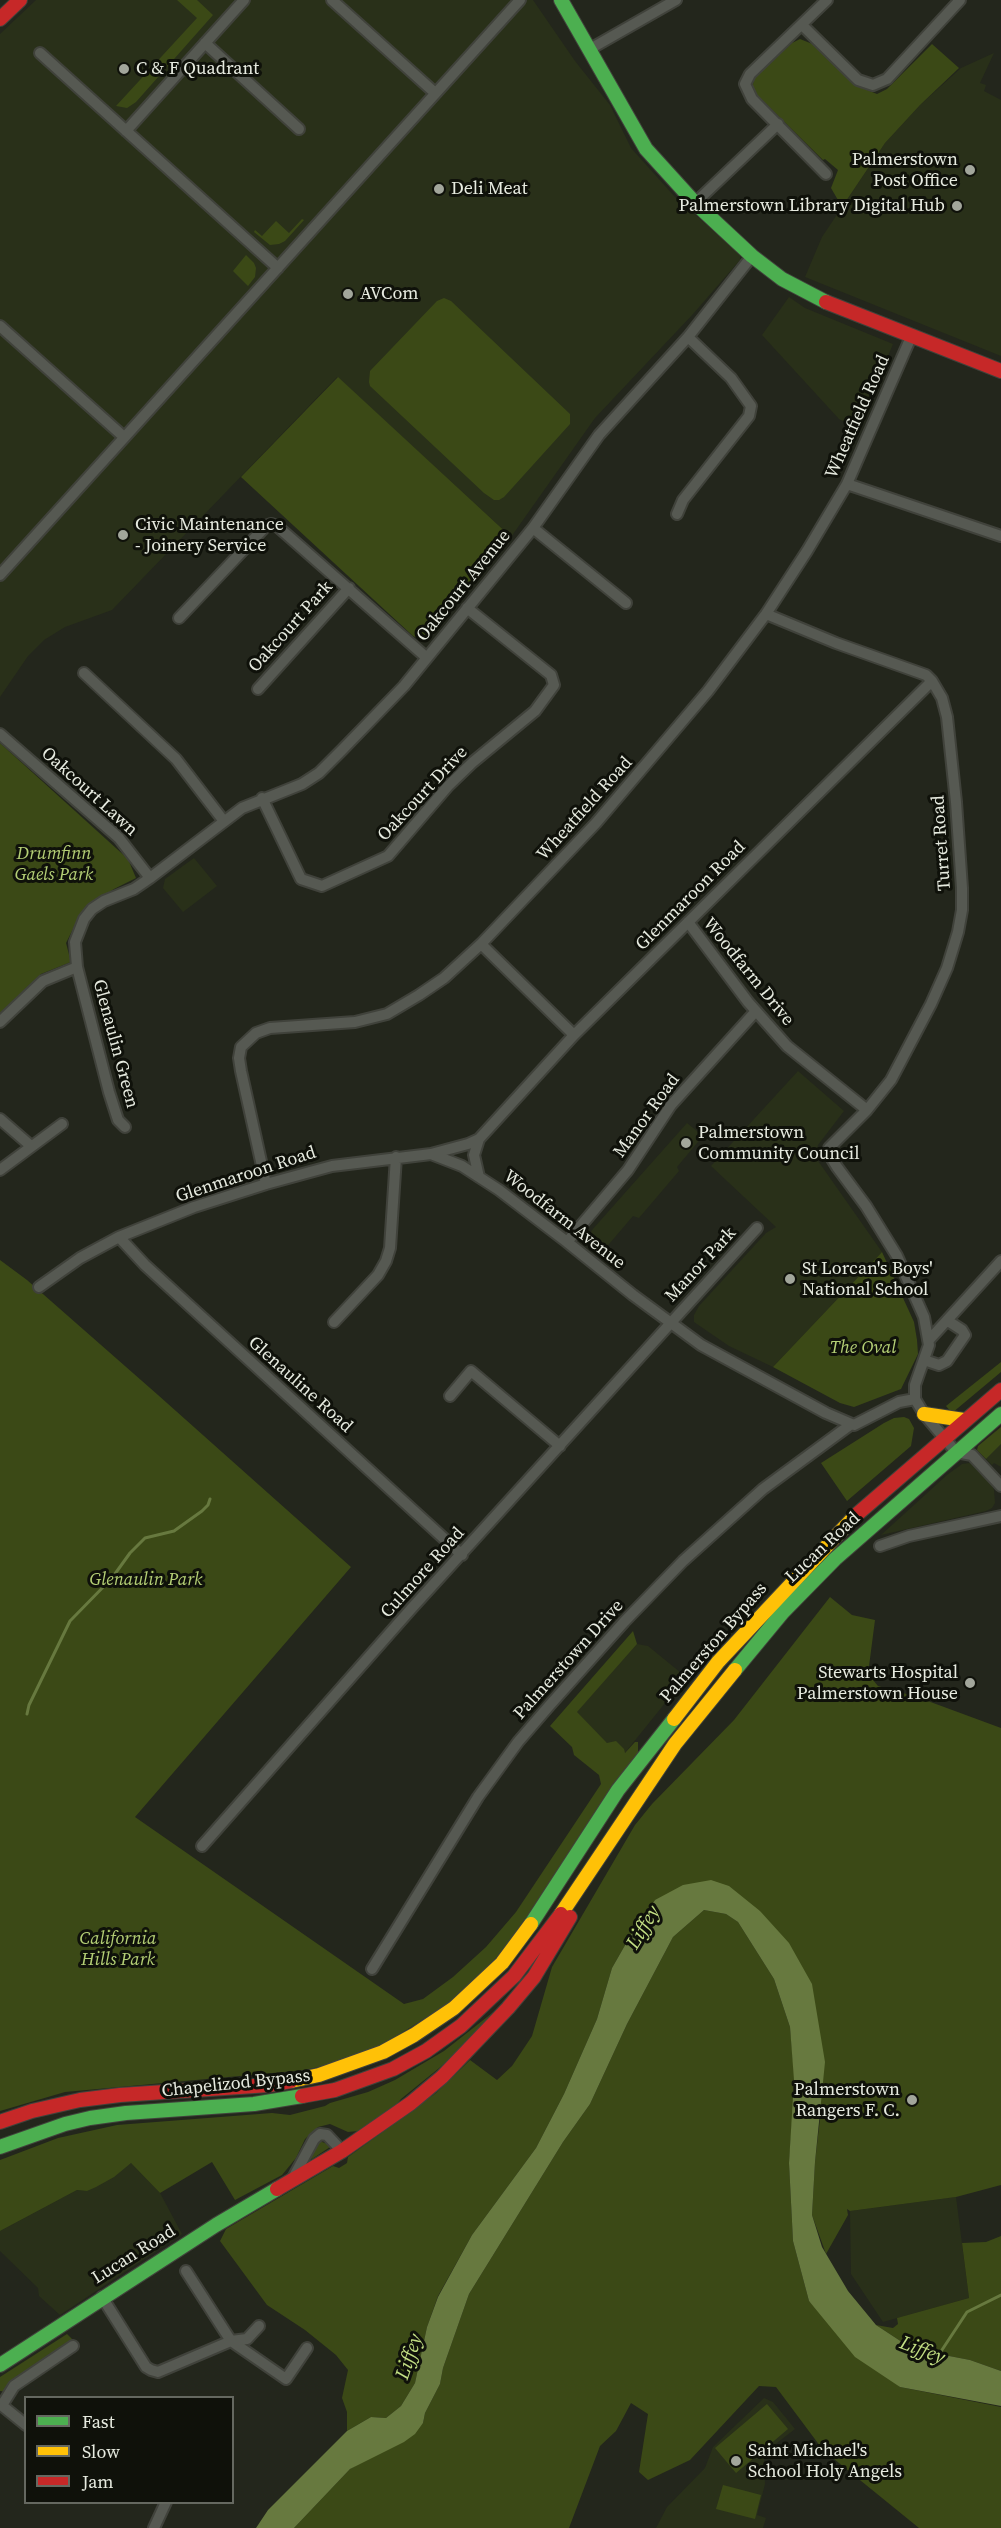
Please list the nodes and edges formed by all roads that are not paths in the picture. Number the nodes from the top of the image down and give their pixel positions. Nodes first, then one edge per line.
1 (20, 0) edge
2 (244, 0) edge
3 (332, 0) edge
4 (520, 0) edge
5 (561, 0) edge
6 (676, 0) edge
7 (827, 0) edge
8 (960, 0) edge
9 (0, 19) edge
10 (802, 25) junction
11 (205, 43) junction
12 (590, 49) junction
13 (40, 53) dead end
14 (434, 92) junction
15 (778, 124) junction
16 (298, 129) dead end
17 (126, 131) junction
18 (826, 174) dead end
19 (695, 203) junction
20 (752, 255) junction
21 (278, 268) junction
22 (0, 326) edge
23 (688, 337) junction
24 (911, 337) junction
25 (1001, 371) edge
26 (124, 437) junction
27 (847, 484) junction
28 (678, 513) dead end
29 (533, 528) junction
30 (1001, 536) edge
31 (0, 575) edge
32 (349, 588) junction
33 (626, 603) dead end
34 (467, 608) junction
35 (766, 614) junction
36 (179, 618) dead end
37 (427, 658) junction
38 (84, 673) dead end
39 (932, 681) junction
40 (258, 689) dead end
41 (0, 734) edge
42 (262, 798) junction
43 (223, 820) junction
44 (150, 878) junction
45 (688, 922) junction
46 (481, 944) junction
47 (77, 967) junction
48 (756, 1011) junction
49 (0, 1022) edge
50 (574, 1035) junction
51 (867, 1110) junction
52 (0, 1119) edge
53 (62, 1124) dead end
54 (125, 1127) dead end
55 (479, 1139) junction
56 (31, 1146) junction
57 (431, 1154) junction
58 (396, 1157) junction
59 (0, 1170) edge
60 (479, 1177) junction
61 (266, 1184) junction
62 (757, 1228) dead end
63 (118, 1237) junction
64 (567, 1242) junction
65 (1001, 1261) edge
66 (39, 1287) dead end
67 (948, 1321) junction
68 (334, 1322) dead end
69 (669, 1323) junction
70 (929, 1340) junction
71 (924, 1360) junction
72 (1001, 1390) edge
73 (450, 1396) dead end
74 (915, 1399) junction
75 (1001, 1403) edge
76 (924, 1414) junction
77 (1001, 1414) edge
78 (964, 1420) junction
79 (850, 1425) junction
80 (943, 1437) junction
81 (560, 1446) junction
82 (956, 1452) junction
83 (1001, 1486) edge
84 (879, 1493) junction
85 (902, 1500) junction
86 (1001, 1516) edge
87 (880, 1546) dead end
88 (462, 1555) junction
89 (202, 1846) dead end
90 (600, 1857) junction
91 (502, 1963) joint
92 (372, 1969) dead end
93 (0, 2122) edge
94 (0, 2147) edge
95 (342, 2151) junction
96 (291, 2180) junction
97 (186, 2271) dead end
98 (102, 2297) junction
99 (260, 2326) dead end
100 (231, 2341) junction
101 (73, 2346) dead end
102 (307, 2348) dead end
103 (0, 2365) edge
104 (0, 2404) edge
105 (24, 2423) edge
106 (165, 2504) edge
107 (154, 2528) edge

1 - 9 main road
2 - 11 street
3 - 14 street
4 - 14 street
5 - 12 main road
6 - 12 street
7 - 10 street
8 - 10 street
10 - 15 street
11 - 16 street
11 - 17 street
12 - 19 main road
13 - 17 street
14 - 21 street
15 - 18 street
15 - 19 street
17 - 21 street
19 - 20 main road
20 - 23 street, Oakcourt Avenue
20 - 24 main road
21 - 26 street
22 - 26 street
23 - 28 street
23 - 29 street, Oakcourt Avenue
24 - 25 main road
24 - 27 street, Wheatfield Road
26 - 31 street
27 - 30 street
27 - 35 street, Wheatfield Road
29 - 33 street
29 - 34 street, Oakcourt Avenue
32 - 36 street, Oakcourt Park
32 - 37 street, Oakcourt Park
32 - 40 street, Oakcourt Park
34 - 37 street, Oakcourt Avenue
34 - 42 street, Oakcourt Drive
35 - 39 street
35 - 46 street, Wheatfield Road
37 - 42 street, Oakcourt Avenue
38 - 43 street
39 - 45 street, Glenmaroon Road
39 - 51 street, Turret Road
41 - 44 street, Oakcourt Lawn
42 - 43 street, Oakcourt Avenue
43 - 44 street, Oakcourt Avenue
44 - 47 street, Glenaulin Green
45 - 48 street, Woodfarm Drive
45 - 50 street, Glenmaroon Road
46 - 50 street
46 - 61 street, Wheatfield Road
47 - 49 street, Glenaulin Green
47 - 54 street, Glenaulin Green
48 - 51 street, Woodfarm Drive
48 - 64 street, Manor Road
50 - 55 street, Glenmaroon Road
51 - 70 street, Turret Road
52 - 56 street
53 - 56 street
55 - 57 street, Glenmaroon Road
55 - 60 street
56 - 59 street
57 - 58 street, Glenmaroon Road
57 - 60 street, Woodfarm Avenue
58 - 61 street, Glenmaroon Road
58 - 68 street
60 - 64 street, Woodfarm Avenue
61 - 63 street, Glenmaroon Road
62 - 69 street, Manor Park
63 - 66 street, Glenmaroon Road
63 - 88 street, Glenauline Road
64 - 69 street, Woodfarm Avenue
65 - 67 street
67 - 70 street
67 - 71 street
69 - 79 street
69 - 81 street, Culmore Road
70 - 71 street
71 - 74 street
72 - 78 main road, Palmerston Bypass
73 - 81 street
74 - 76 street
74 - 79 street
75 - 80 main road
76 - 78 main road
76 - 80 street
77 - 82 main road
78 - 80 main road, Palmerston Bypass
79 - 92 street, Palmerstown Drive
80 - 82 street
80 - 84 main road, Palmerston Bypass
81 - 88 street, Culmore Road
82 - 83 street
82 - 85 main road, Lucan Road
84 - 85 main road
84 - 91 main road, Palmerston Bypass
85 - 90 main road, Lucan Road
86 - 87 street
88 - 89 street, Culmore Road
90 - 94 main road, Chapelizod Bypass
90 - 95 main road
91 - 93 main road, Chapelizod Bypass
95 - 96 main road, Lucan Road
95 - 96 street, Lucan Road
96 - 98 main road, Lucan Road
97 - 100 street
98 - 100 street
98 - 103 main road, Lucan Road
99 - 100 street
100 - 102 street
101 - 104 street
104 - 105 street
106 - 107 street

